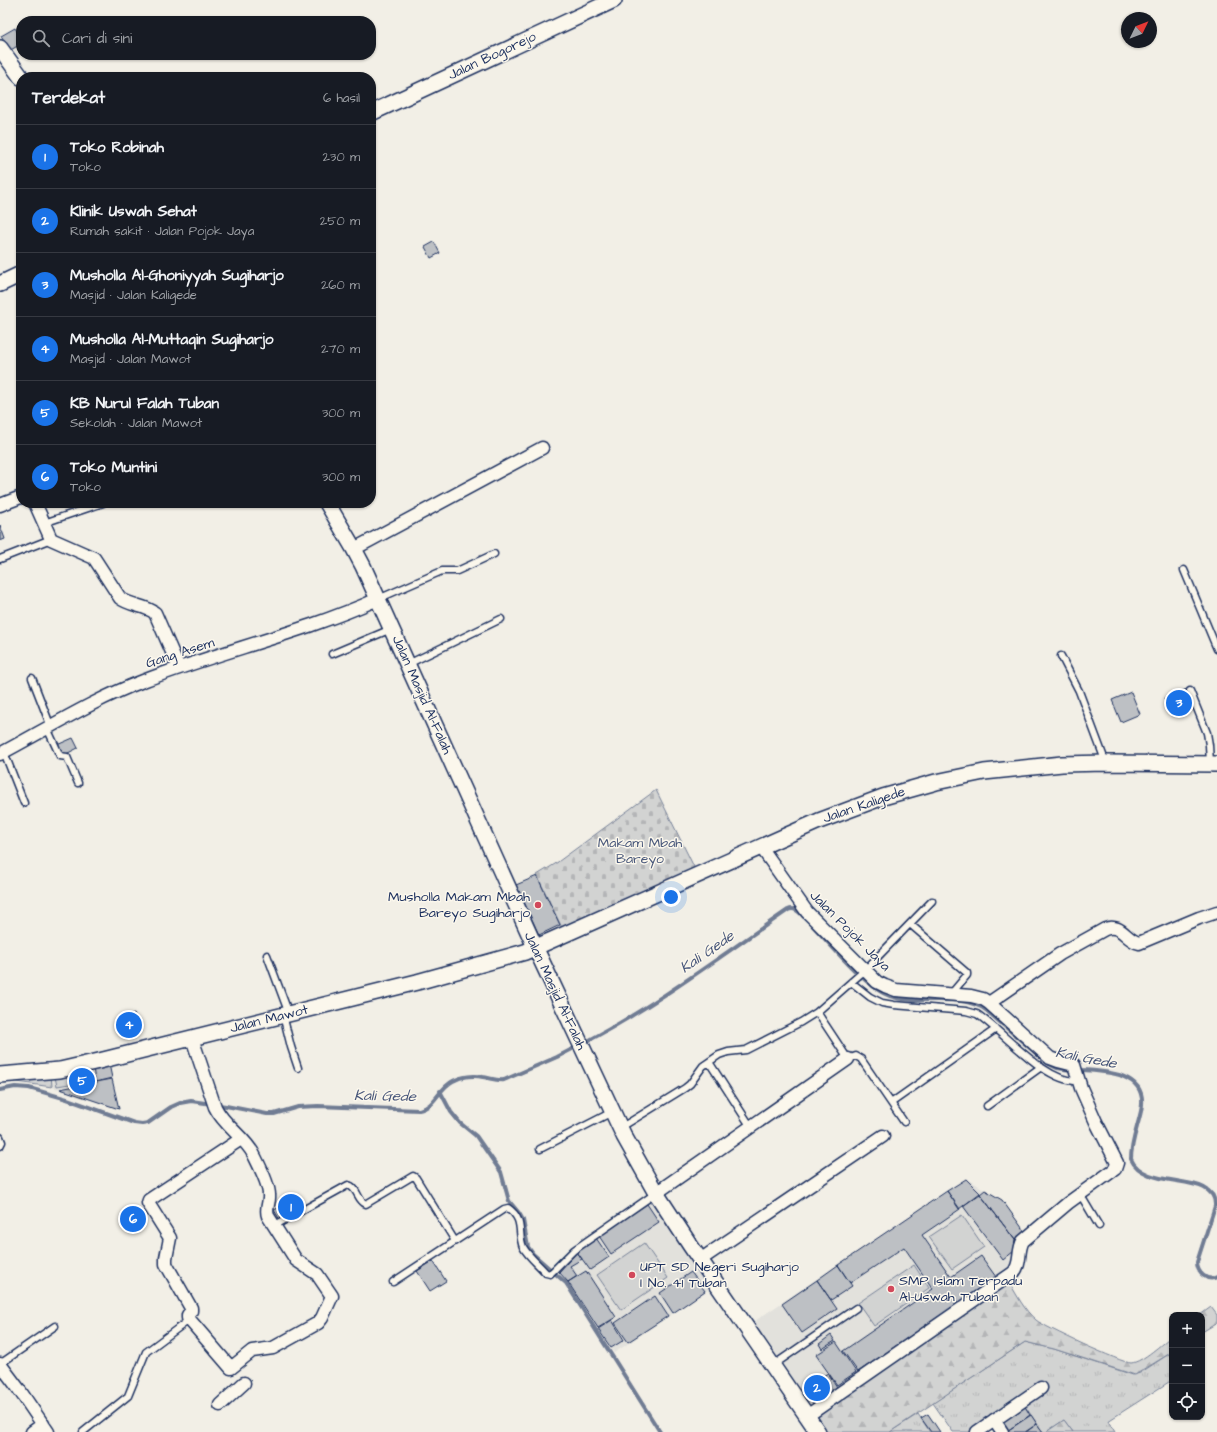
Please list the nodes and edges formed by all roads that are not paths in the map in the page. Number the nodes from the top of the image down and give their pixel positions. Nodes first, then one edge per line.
1 (614, 0) edge
2 (0, 48) edge
3 (17, 72) edge
4 (376, 111) edge
5 (16, 276) edge
6 (0, 284) edge
7 (542, 448) dead end
8 (16, 499) edge
9 (0, 505) edge
10 (37, 508) edge
11 (88, 508) edge
12 (330, 508) edge
13 (44, 523) junction
14 (52, 539) junction
15 (354, 549) junction
16 (494, 554) dead end
17 (0, 559) edge
18 (1184, 570) dead end
19 (378, 598) junction
20 (501, 619) dead end
21 (392, 629) junction
22 (1217, 649) edge
23 (332, 654) dead end
24 (1061, 656) dead end
25 (408, 664) junction
26 (179, 668) junction
27 (32, 678) dead end
28 (1190, 691) dead end
29 (49, 728) junction
30 (2, 753) edge
31 (1106, 763) junction
32 (1214, 764) edge
33 (78, 783) dead end
34 (24, 803) dead end
35 (761, 847) junction
36 (932, 901) dead end
37 (1217, 912) edge
38 (910, 924) junction
39 (536, 949) junction
40 (267, 955) dead end
41 (864, 972) junction
42 (853, 980) junction
43 (951, 994) junction
44 (989, 1003) junction
45 (817, 1012) junction
46 (286, 1014) junction
47 (996, 1029) junction
48 (192, 1038) junction
49 (848, 1059) junction
50 (709, 1062) junction
51 (1041, 1067) junction
52 (298, 1068) dead end
53 (0, 1075) edge
54 (1077, 1075) junction
55 (891, 1103) junction
56 (987, 1106) dead end
57 (612, 1112) junction
58 (904, 1122) dead end
59 (751, 1127) junction
60 (620, 1128) junction
61 (883, 1136) dead end
62 (0, 1137) edge
63 (241, 1139) junction
64 (0, 1146) edge
65 (540, 1149) dead end
66 (656, 1193) junction
67 (1080, 1194) junction
68 (274, 1226) junction
69 (1099, 1226) dead end
70 (455, 1241) junction
71 (700, 1260) junction
72 (393, 1282) dead end
73 (856, 1308) dead end
74 (189, 1320) junction
75 (55, 1326) dead end
76 (0, 1364) edge
77 (772, 1366) junction
78 (231, 1368) junction
79 (1041, 1388) dead end
80 (220, 1405) dead end
81 (807, 1416) junction
82 (994, 1420) junction
83 (45, 1428) edge
84 (32, 1432) edge
85 (83, 1432) edge
86 (818, 1432) edge
87 (977, 1432) edge
88 (1002, 1432) edge

1 - 4 street, Jalan Bogorejo
2 - 3 street
5 - 6 street
7 - 15 street
8 - 9 street
10 - 13 street
11 - 13 lane
12 - 15 street, Jalan Masjid Al-Falah
13 - 14 street
14 - 17 lane
14 - 26 street
15 - 19 street, Jalan Masjid Al-Falah
16 - 19 lane
18 - 22 lane
19 - 21 street, Jalan Masjid Al-Falah
19 - 26 street, Gang Asem
20 - 25 lane
21 - 23 lane
21 - 25 street, Jalan Masjid Al-Falah
24 - 31 lane
25 - 39 street, Jalan Masjid Al-Falah
26 - 29 street, Gang Asem
27 - 29 lane
28 - 32 lane
29 - 30 street, Gang Asem
29 - 33 lane
30 - 34 lane
31 - 32 street, Jalan Kaligede
31 - 35 street, Jalan Kaligede
35 - 39 street, Jalan Kaligede
35 - 41 street, Jalan Pojok Jaya
36 - 38 lane
37 - 44 street
38 - 41 lane
38 - 43 lane
39 - 46 street, Jalan Mawot
39 - 57 street, Jalan Masjid Al-Falah
40 - 46 lane
41 - 42 lane
41 - 43 street, Jalan Pojok Jaya
42 - 45 lane
42 - 47 lane
43 - 44 street, Jalan Pojok Jaya
44 - 54 street, Jalan Pojok Jaya
45 - 49 lane
45 - 50 lane
46 - 48 street, Jalan Mawot
46 - 52 lane
47 - 51 lane
47 - 55 lane
48 - 53 street, Jalan Mawot
48 - 63 street
49 - 55 lane
49 - 59 street
50 - 59 lane
50 - 60 lane
51 - 54 lane
51 - 56 lane
54 - 67 street
55 - 58 lane
57 - 60 street, Jalan Masjid Al-Falah
57 - 65 lane
59 - 66 street
60 - 66 street, Jalan Masjid Al-Falah
61 - 71 street
62 - 64 lane
63 - 68 street
63 - 74 street
66 - 70 lane
66 - 71 street, Jalan Masjid Al-Falah
67 - 69 lane
67 - 81 street
68 - 70 lane
68 - 78 street
70 - 72 lane
71 - 77 street, Jalan Masjid Al-Falah
73 - 77 lane
74 - 78 street
74 - 85 lane
75 - 76 lane
76 - 83 street
77 - 81 street, Jalan Masjid Al-Falah
78 - 80 street
79 - 82 street
81 - 86 street, Jalan Masjid Al-Falah
82 - 87 street
82 - 88 street
83 - 84 street

